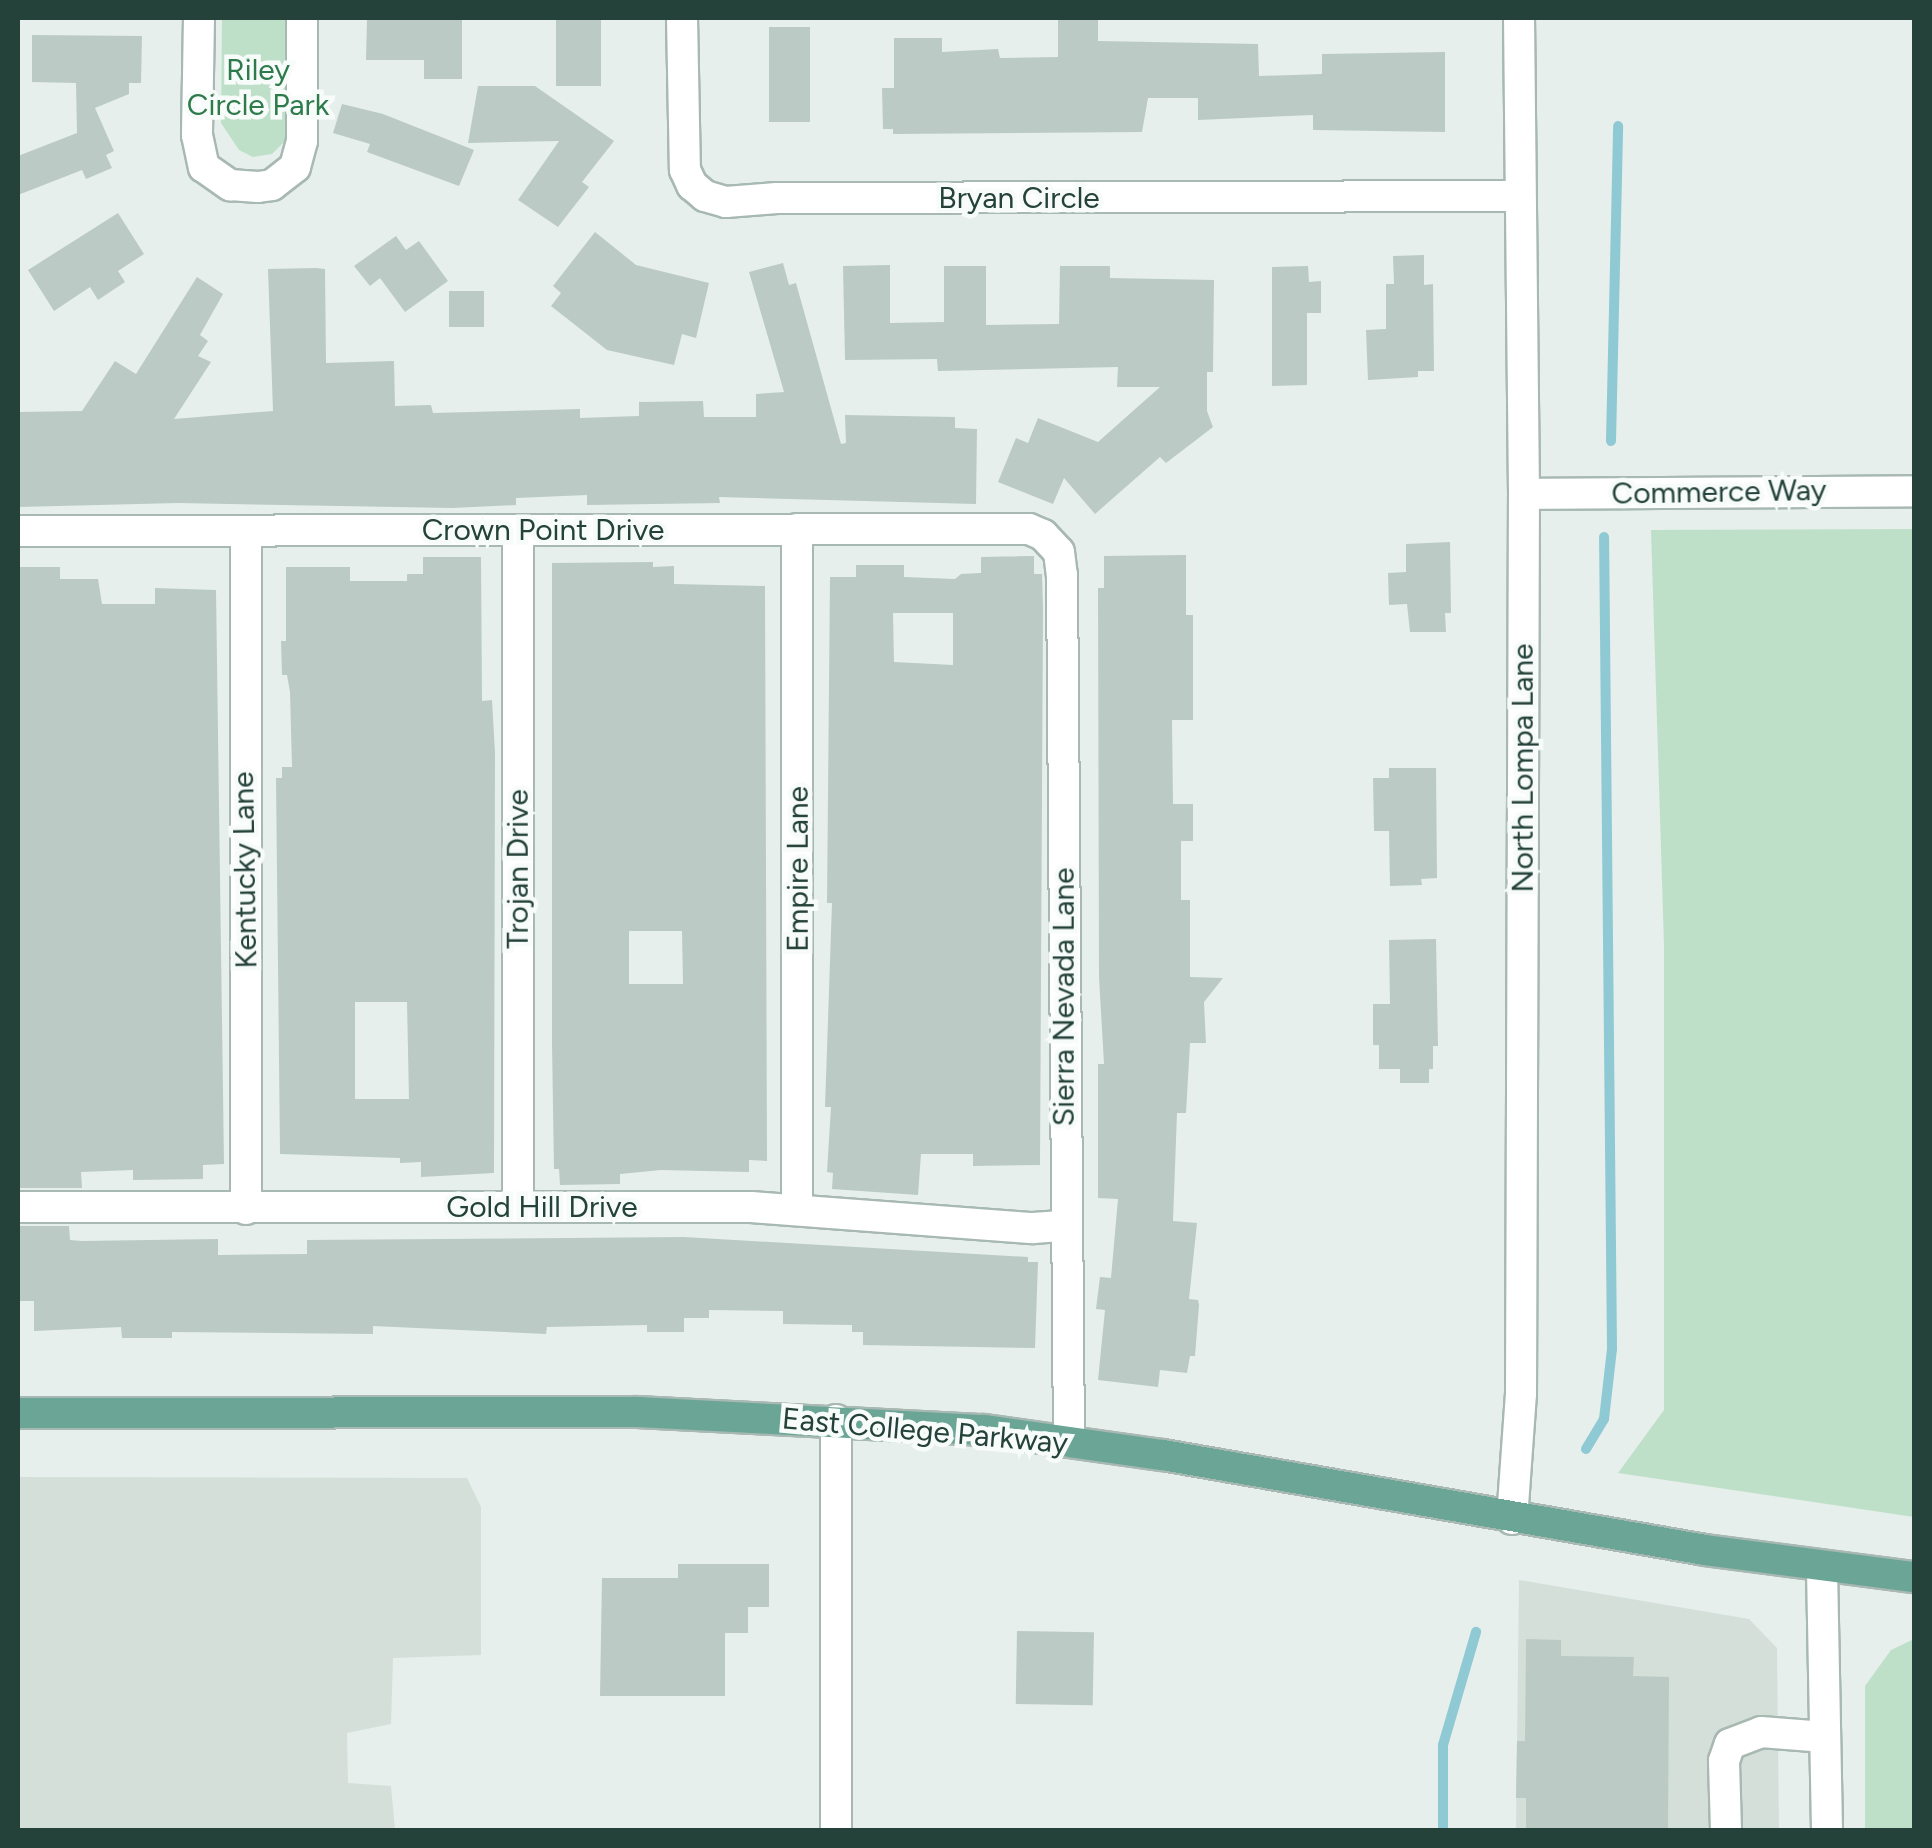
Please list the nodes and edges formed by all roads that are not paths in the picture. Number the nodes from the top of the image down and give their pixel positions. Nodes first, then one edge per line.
1 (199, 18) edge
2 (302, 18) edge
3 (682, 18) edge
4 (1518, 18) edge
5 (1520, 196) junction
6 (1914, 490) edge
7 (1524, 494) junction
8 (797, 529) junction
9 (18, 531) edge
10 (246, 531) junction
11 (518, 531) junction
12 (1059, 552) joint
13 (518, 1206) junction
14 (18, 1207) edge
15 (246, 1209) junction
16 (797, 1209) junction
17 (1066, 1226) junction
18 (18, 1414) edge
19 (836, 1420) junction
20 (1069, 1442) junction
21 (1512, 1519) junction
22 (1822, 1569) junction
23 (1914, 1577) edge
24 (1826, 1737) junction
25 (836, 1830) edge
26 (1726, 1830) edge
27 (1827, 1830) edge

1 - 2 street
3 - 5 street, Bryan Circle
4 - 5 street, North Lompa Lane
5 - 7 street, North Lompa Lane
6 - 7 street, Commerce Way
7 - 21 street, North Lompa Lane
8 - 11 street, Crown Point Drive
8 - 12 street, Crown Point Drive
8 - 16 street, Empire Lane
9 - 10 street, Crown Point Drive
10 - 11 street, Crown Point Drive
10 - 15 street, Kentucky Lane
11 - 13 street, Trojan Drive
12 - 17 street, Sierra Nevada Lane
13 - 15 street, Gold Hill Drive
13 - 16 street, Gold Hill Drive
14 - 15 street, Gold Hill Drive
16 - 17 street, Gold Hill Drive
17 - 20 street, Sierra Nevada Lane
18 - 19 main road, East College Parkway
19 - 20 main road, East College Parkway
19 - 25 street
20 - 21 main road, East College Parkway
21 - 22 main road, East College Parkway
22 - 23 main road, East College Parkway
22 - 24 street
24 - 26 street
24 - 27 street

